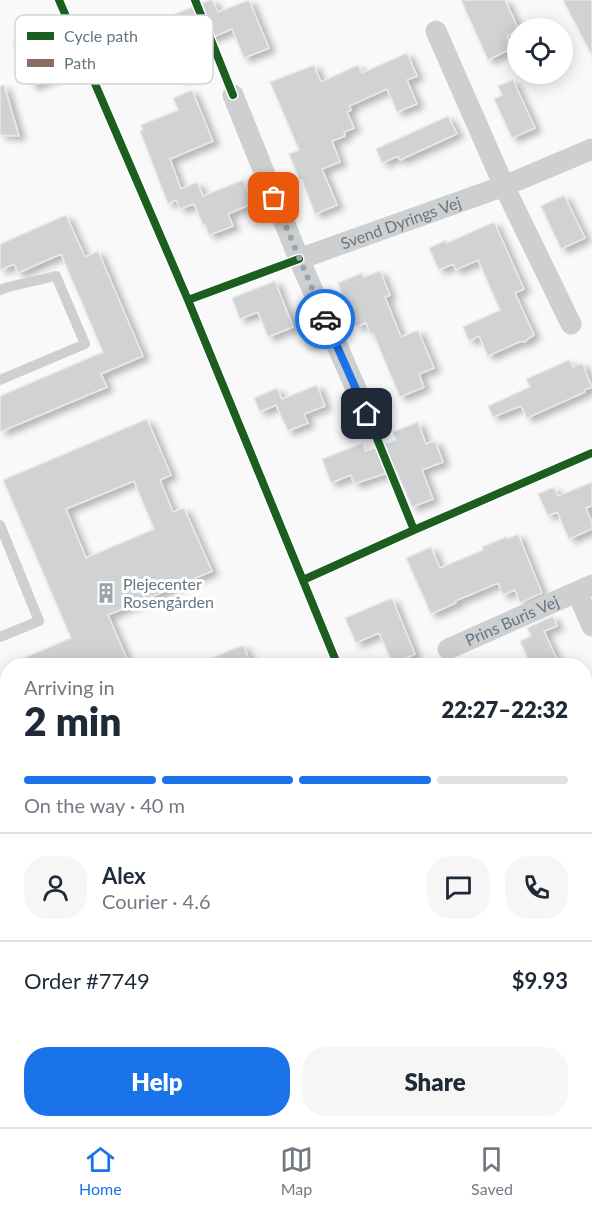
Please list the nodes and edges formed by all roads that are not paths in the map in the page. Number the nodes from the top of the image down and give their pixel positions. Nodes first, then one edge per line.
1 (436, 31) dead end
2 (233, 95) dead end
3 (592, 149) edge
4 (504, 186) junction
5 (299, 259) junction
6 (0, 290) edge
7 (571, 324) dead end
8 (0, 380) edge
9 (367, 414) dead end
10 (0, 525) edge
11 (585, 589) edge
12 (592, 626) edge
13 (0, 637) edge
14 (448, 648) dead end

1 - 4 street
2 - 5 street
3 - 4 street, Svend Dyrings Vej
4 - 5 street, Svend Dyrings Vej
4 - 7 street
5 - 9 street
6 - 8 lane
10 - 13 lane
11 - 12 street, Prins Buris Vej
11 - 14 street, Prins Buris Vej

